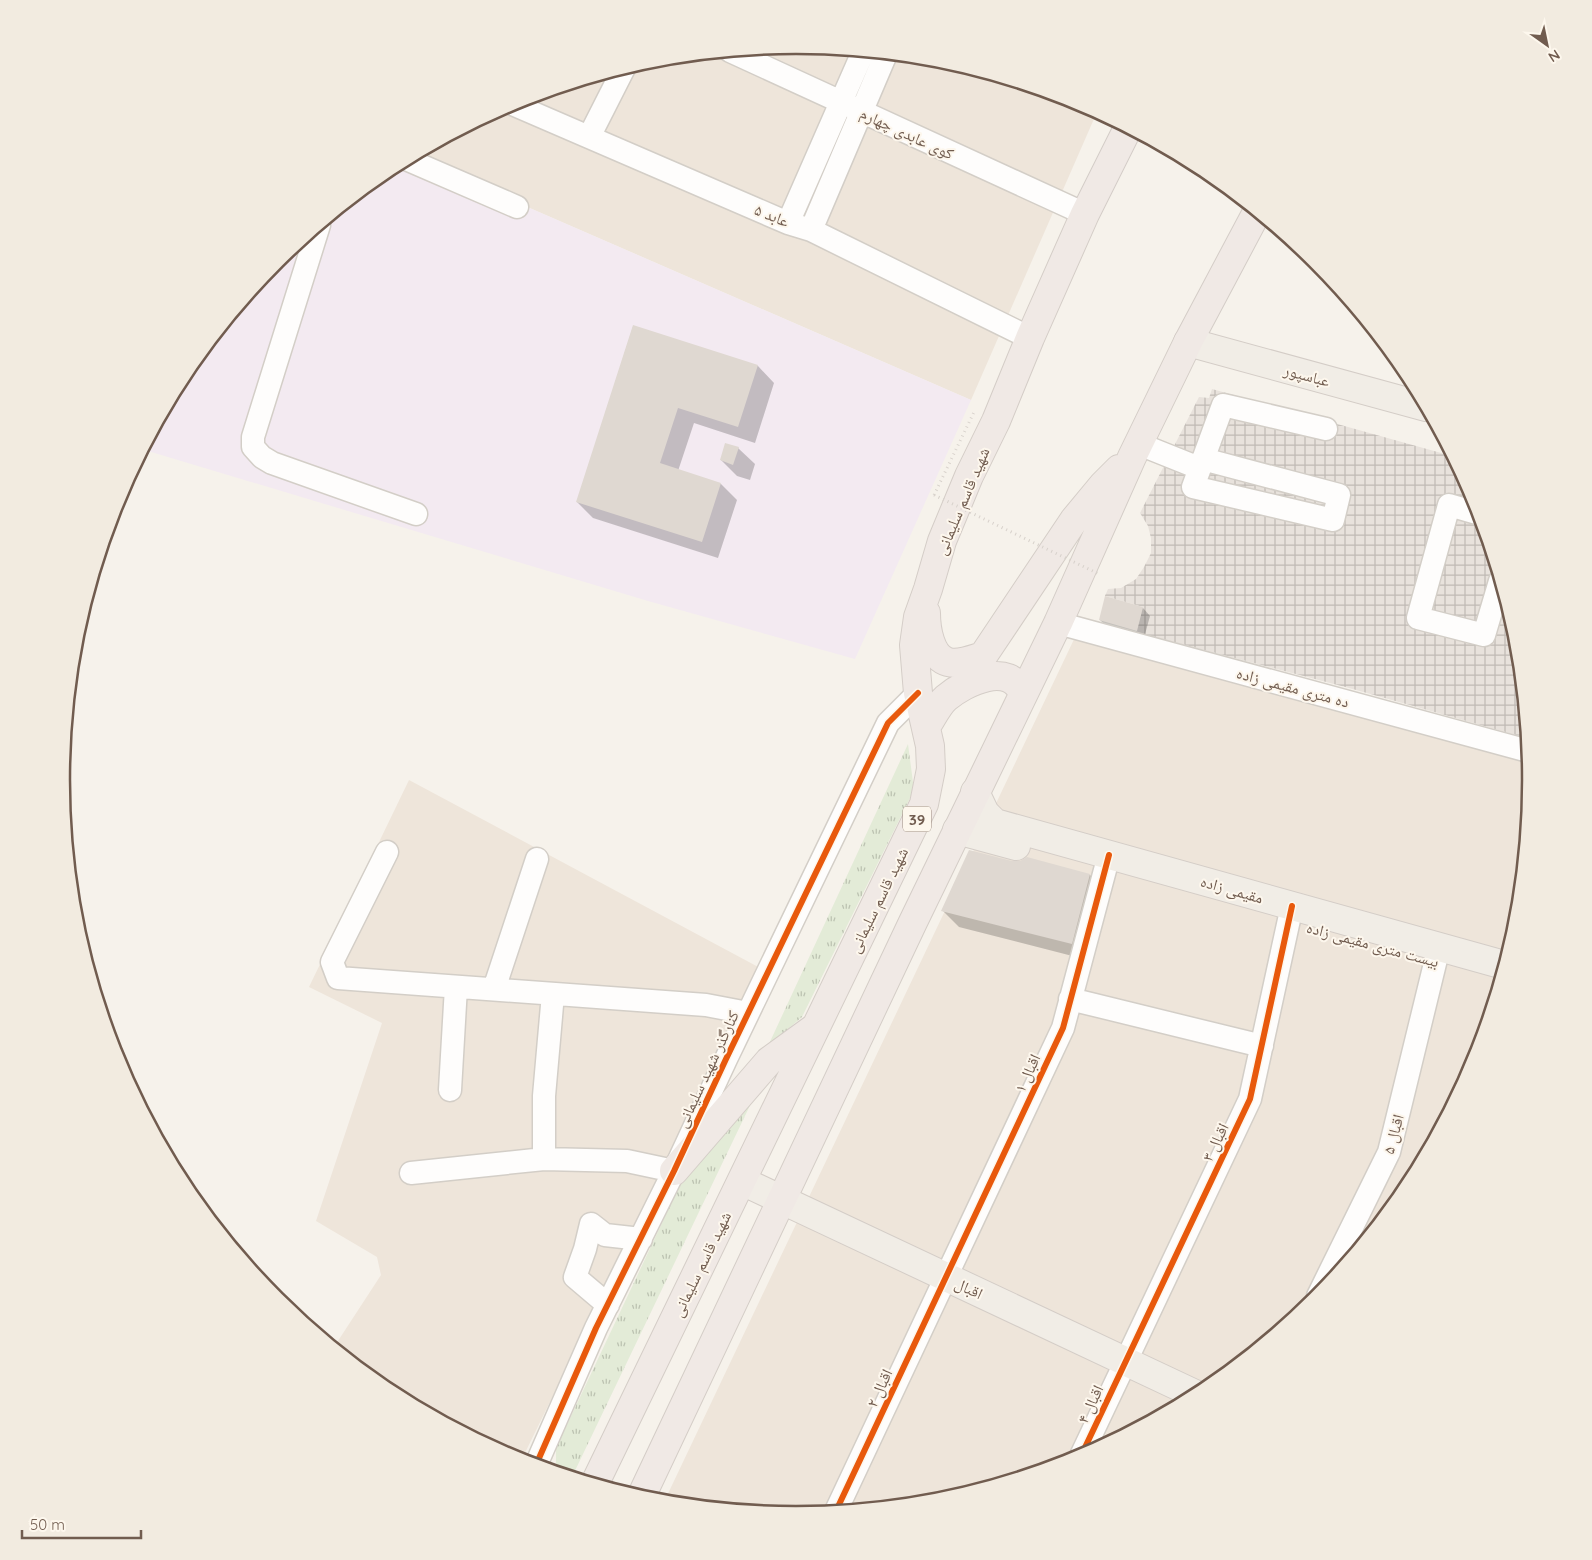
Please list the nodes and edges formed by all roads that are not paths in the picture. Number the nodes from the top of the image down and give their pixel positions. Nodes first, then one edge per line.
1 (739, 56) edge
2 (861, 57) edge
3 (884, 59) edge
4 (620, 75) edge
5 (841, 102) junction
6 (521, 108) edge
7 (861, 112) junction
8 (1125, 133) edge
9 (589, 137) junction
10 (414, 163) edge
11 (517, 207) dead end
12 (1085, 214) junction
13 (1254, 217) edge
14 (788, 223) junction
15 (811, 230) junction
16 (316, 235) edge
17 (1030, 338) junction
18 (1188, 342) junction
19 (1417, 405) edge
20 (1326, 429) dead end
21 (1135, 450) junction
22 (1201, 464) junction
23 (1470, 511) edge
24 (416, 514) dead end
25 (928, 589) junction
26 (1501, 606) edge
27 (1058, 623) junction
28 (918, 694) junction
29 (1023, 694) junction
30 (926, 727) junction
31 (1521, 749) edge
32 (976, 792) junction
33 (957, 830) junction
34 (387, 852) dead end
35 (538, 859) dead end
36 (1106, 862) junction
37 (1290, 913) junction
38 (1437, 954) junction
39 (1499, 964) edge
40 (1495, 976) edge
41 (456, 987) junction
42 (494, 989) junction
43 (553, 994) junction
44 (1070, 999) junction
45 (748, 1013) junction
46 (816, 1027) junction
47 (1262, 1046) junction
48 (450, 1090) dead end
49 (544, 1159) junction
50 (674, 1171) junction
51 (411, 1173) dead end
52 (742, 1181) junction
53 (781, 1200) junction
54 (641, 1239) junction
55 (1330, 1273) edge
56 (947, 1278) junction
57 (608, 1305) junction
58 (1125, 1361) junction
59 (1188, 1391) edge
60 (1086, 1446) edge
61 (539, 1459) edge
62 (597, 1479) edge
63 (644, 1490) edge
64 (839, 1505) edge

1 - 5 street, کوی عابدی چهارم
2 - 5 street
3 - 7 street
4 - 9 street
5 - 7 street, کوی عابدی چهارم
5 - 14 street
6 - 9 street, عابد ۵
7 - 12 street, کوی عابدی چهارم
7 - 15 street
8 - 12 highway, شهید قاسم سلیمانی / 39
9 - 14 street, عابد ۵
10 - 11 street
12 - 17 highway, شهید قاسم سلیمانی / 39
13 - 18 highway, 39
14 - 15 street, عابد ۵
15 - 17 street, عابد ۵
16 - 24 street
17 - 25 highway, شهید قاسم سلیمانی / 39
18 - 19 main road, عباسپور
18 - 21 highway, 39
20 - 22 street
21 - 22 street
21 - 25 highway
21 - 27 highway, 39
22 - 22 street
23 - 26 street
25 - 28 highway, شهید قاسم سلیمانی / 39
27 - 29 highway, 39
27 - 31 street, ده متری مقیمی زاده
28 - 30 highway, شهید قاسم سلیمانی / 39
28 - 45 street, کنارگذر شهید سلیمانی
29 - 30 highway
29 - 32 highway, 39
30 - 46 highway, شهید قاسم سلیمانی / 39
32 - 33 highway, 39
32 - 36 main road
33 - 36 main road, بیست متری مقیمی زاده
33 - 53 highway, 39
34 - 41 street
35 - 42 street
36 - 37 main road, بیست متری مقیمی زاده
36 - 44 street, اقبال ۱
37 - 38 main road, بیست متری مقیمی زاده
37 - 47 street, اقبال ۳
38 - 39 main road
38 - 40 main road, بیست متری مقیمی زاده
38 - 55 street, اقبال ۵
41 - 42 street
41 - 48 street
42 - 43 street
43 - 45 street
43 - 49 street
44 - 47 street
44 - 56 street, اقبال ۱
45 - 50 street, کنارگذر شهید سلیمانی
46 - 50 highway
46 - 52 highway, شهید قاسم سلیمانی / 39
47 - 58 street, اقبال ۳
49 - 50 street
49 - 51 street
50 - 54 street, کنارگذر شهید سلیمانی
52 - 53 main road, اقبال
52 - 62 highway, شهید قاسم سلیمانی / 39
53 - 56 main road, اقبال
53 - 63 highway, 39
54 - 57 street, کنارگذر شهید سلیمانی
54 - 57 street
56 - 58 main road, اقبال
56 - 64 street, اقبال ۲
57 - 61 street, کنارگذر شهید سلیمانی
58 - 59 main road, اقبال
58 - 60 street, اقبال ۴

